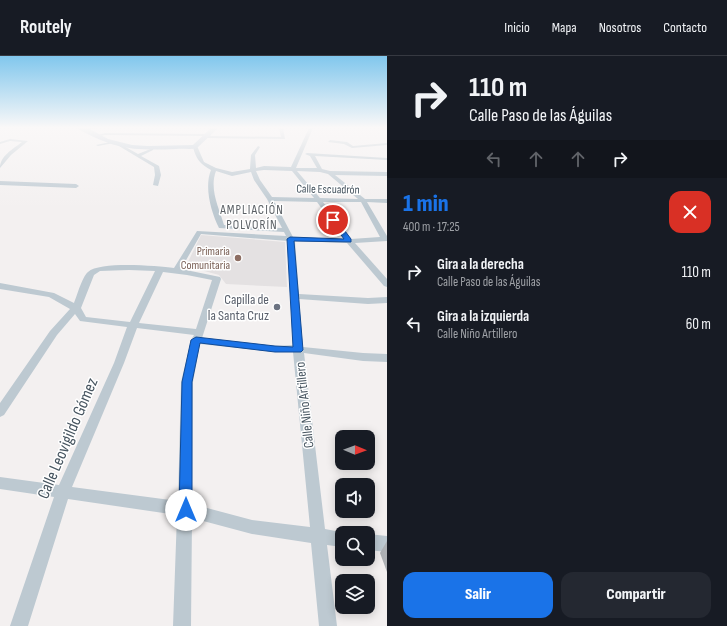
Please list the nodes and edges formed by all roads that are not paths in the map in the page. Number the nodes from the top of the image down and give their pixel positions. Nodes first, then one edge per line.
1 (301, 154) edge
2 (312, 154) edge
3 (9, 155) edge
4 (140, 155) edge
5 (197, 155) edge
6 (253, 155) edge
7 (320, 155) edge
8 (137, 156) joint
9 (350, 157) joint
10 (387, 160) edge
11 (0, 166) edge
12 (211, 167) junction
13 (253, 169) junction
14 (293, 169) junction
15 (320, 170) junction
16 (330, 173) junction
17 (387, 174) edge
18 (0, 183) edge
19 (156, 185) dead end
20 (76, 186) dead end
21 (270, 199) junction
22 (318, 199) junction
23 (363, 200) junction
24 (387, 201) edge
25 (286, 230) junction
26 (290, 239) junction
27 (386, 239) edge
28 (349, 241) junction
29 (160, 269) junction
30 (177, 269) junction
31 (20, 281) dead end
32 (387, 284) edge
33 (0, 286) edge
34 (13, 287) junction
35 (296, 296) junction
36 (387, 300) edge
37 (76, 308) junction
38 (133, 325) junction
39 (198, 336) junction
40 (298, 350) junction
41 (387, 358) edge
42 (0, 412) edge
43 (0, 483) edge
44 (63, 492) junction
45 (186, 510) junction
46 (319, 536) junction
47 (335, 538) edge
48 (375, 543) edge
49 (387, 544) edge
50 (19, 626) edge
51 (182, 626) edge
52 (328, 626) edge

1 - 14 street
2 - 15 street
3 - 11 street
4 - 8 street
5 - 12 street
6 - 13 street
7 - 9 street
8 - 19 street
9 - 10 street
12 - 13 street
12 - 25 street
13 - 14 street
13 - 21 street, Calle Niño Artillero
14 - 15 street
14 - 22 street
15 - 16 street
16 - 17 street
16 - 23 street
18 - 20 street
21 - 22 street, Calle Escuadrón
21 - 25 street, Calle Niño Artillero
22 - 23 street, Calle Escuadrón
22 - 28 street
23 - 24 street, Calle Escuadrón
23 - 27 street
25 - 26 street, Calle Niño Artillero
26 - 28 street
26 - 30 street
26 - 35 street, Calle Niño Artillero
27 - 28 street
28 - 32 street
29 - 30 street
29 - 37 street
29 - 38 street, Calle Leovigildo Gómez
30 - 39 street
31 - 34 street
33 - 34 street
34 - 37 street
35 - 36 street
35 - 40 street, Calle Niño Artillero
37 - 38 street
37 - 42 street
38 - 39 street
38 - 44 street, Calle Leovigildo Gómez
39 - 40 street
39 - 45 street
40 - 41 street
40 - 46 street, Calle Niño Artillero
43 - 44 street
44 - 45 street
44 - 50 street, Calle Leovigildo Gómez
45 - 46 street
45 - 51 street
46 - 47 street
46 - 52 street, Calle Niño Artillero
48 - 49 street

